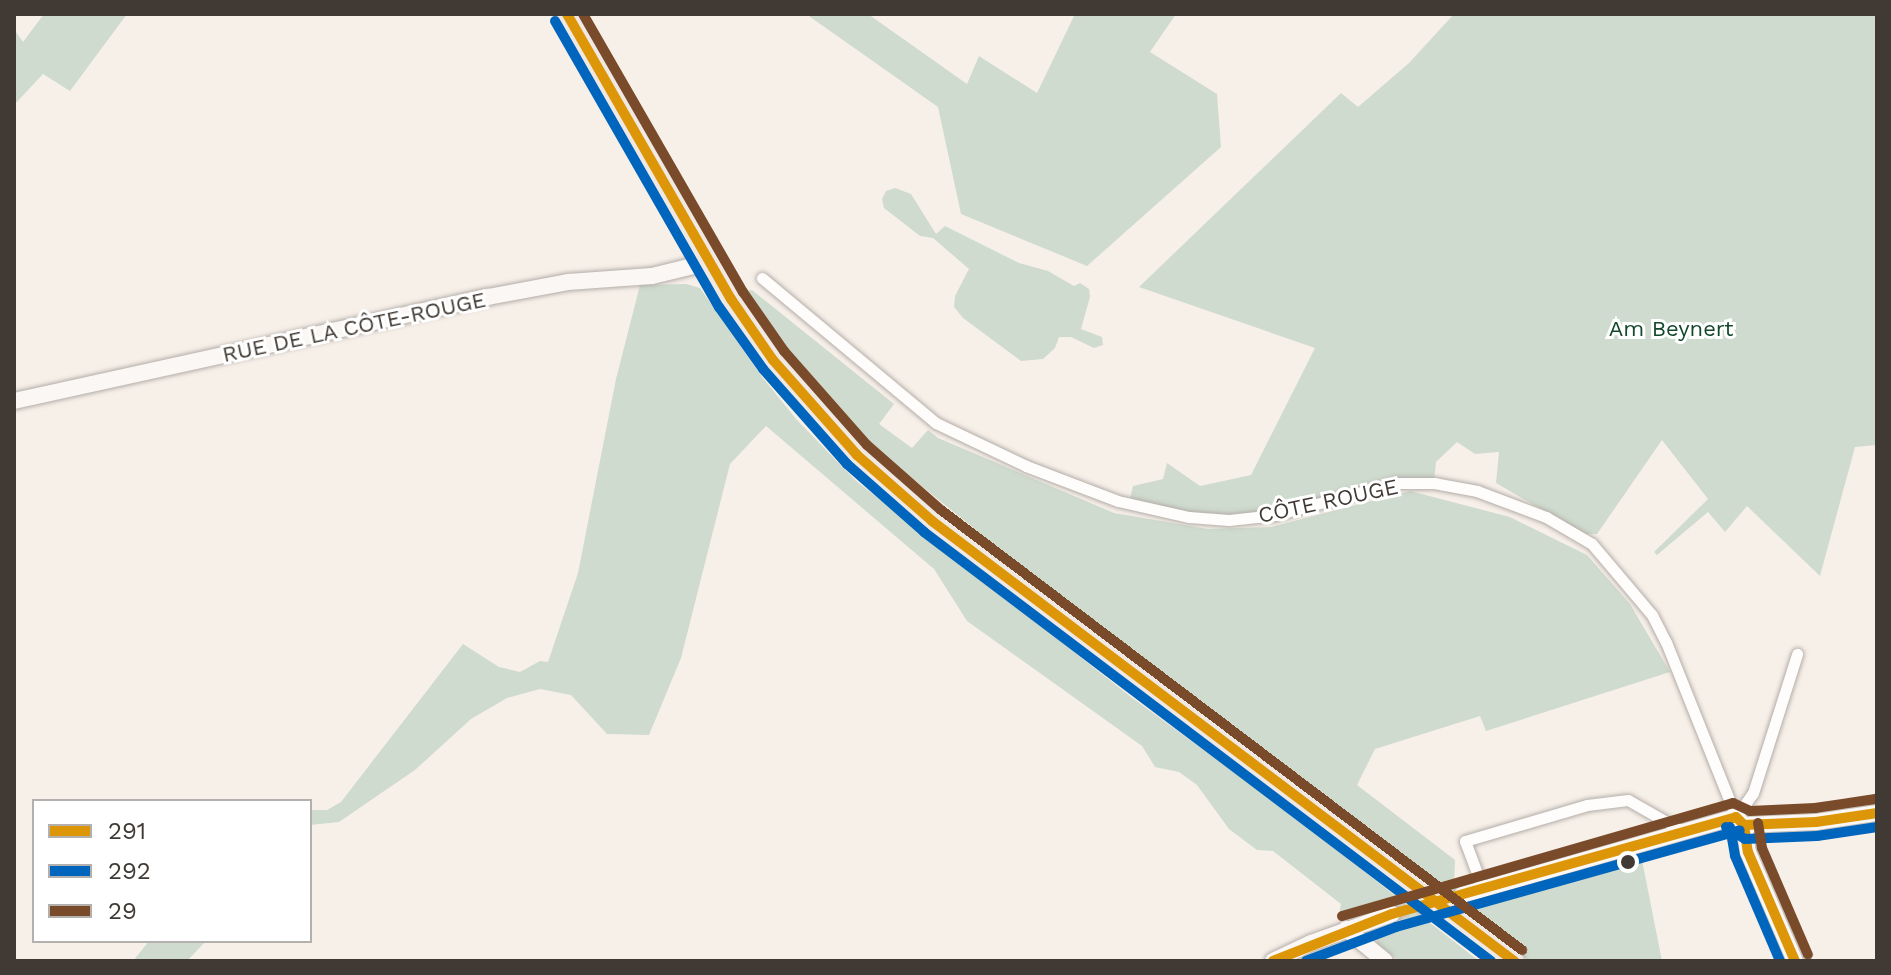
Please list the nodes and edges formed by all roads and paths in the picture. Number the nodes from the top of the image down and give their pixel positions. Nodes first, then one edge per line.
1 (553, 14) edge
2 (567, 14) edge
3 (697, 265) junction
4 (762, 278) dead end
5 (14, 401) edge
6 (1797, 654) dead end
7 (1877, 813) edge
8 (1740, 821) junction
9 (1684, 832) junction
10 (1483, 889) junction
11 (1418, 895) junction
12 (1462, 895) tunnel mouth
13 (1392, 914) tunnel mouth
14 (1346, 929) junction
15 (1493, 960) edge
16 (1273, 961) edge
17 (1385, 961) edge
18 (1514, 961) edge
19 (1795, 961) edge

1 - 3 highway
2 - 11 highway
3 - 5 street, RUE DE LA CÔTE-ROUGE
3 - 11 highway
4 - 8 street, CÔTE ROUGE
6 - 8 street
7 - 8 street
8 - 9 street
8 - 19 street
9 - 10 street
9 - 10 street
10 - 12 street
11 - 15 highway
11 - 18 highway
13 - 14 street
14 - 16 street
14 - 17 street

